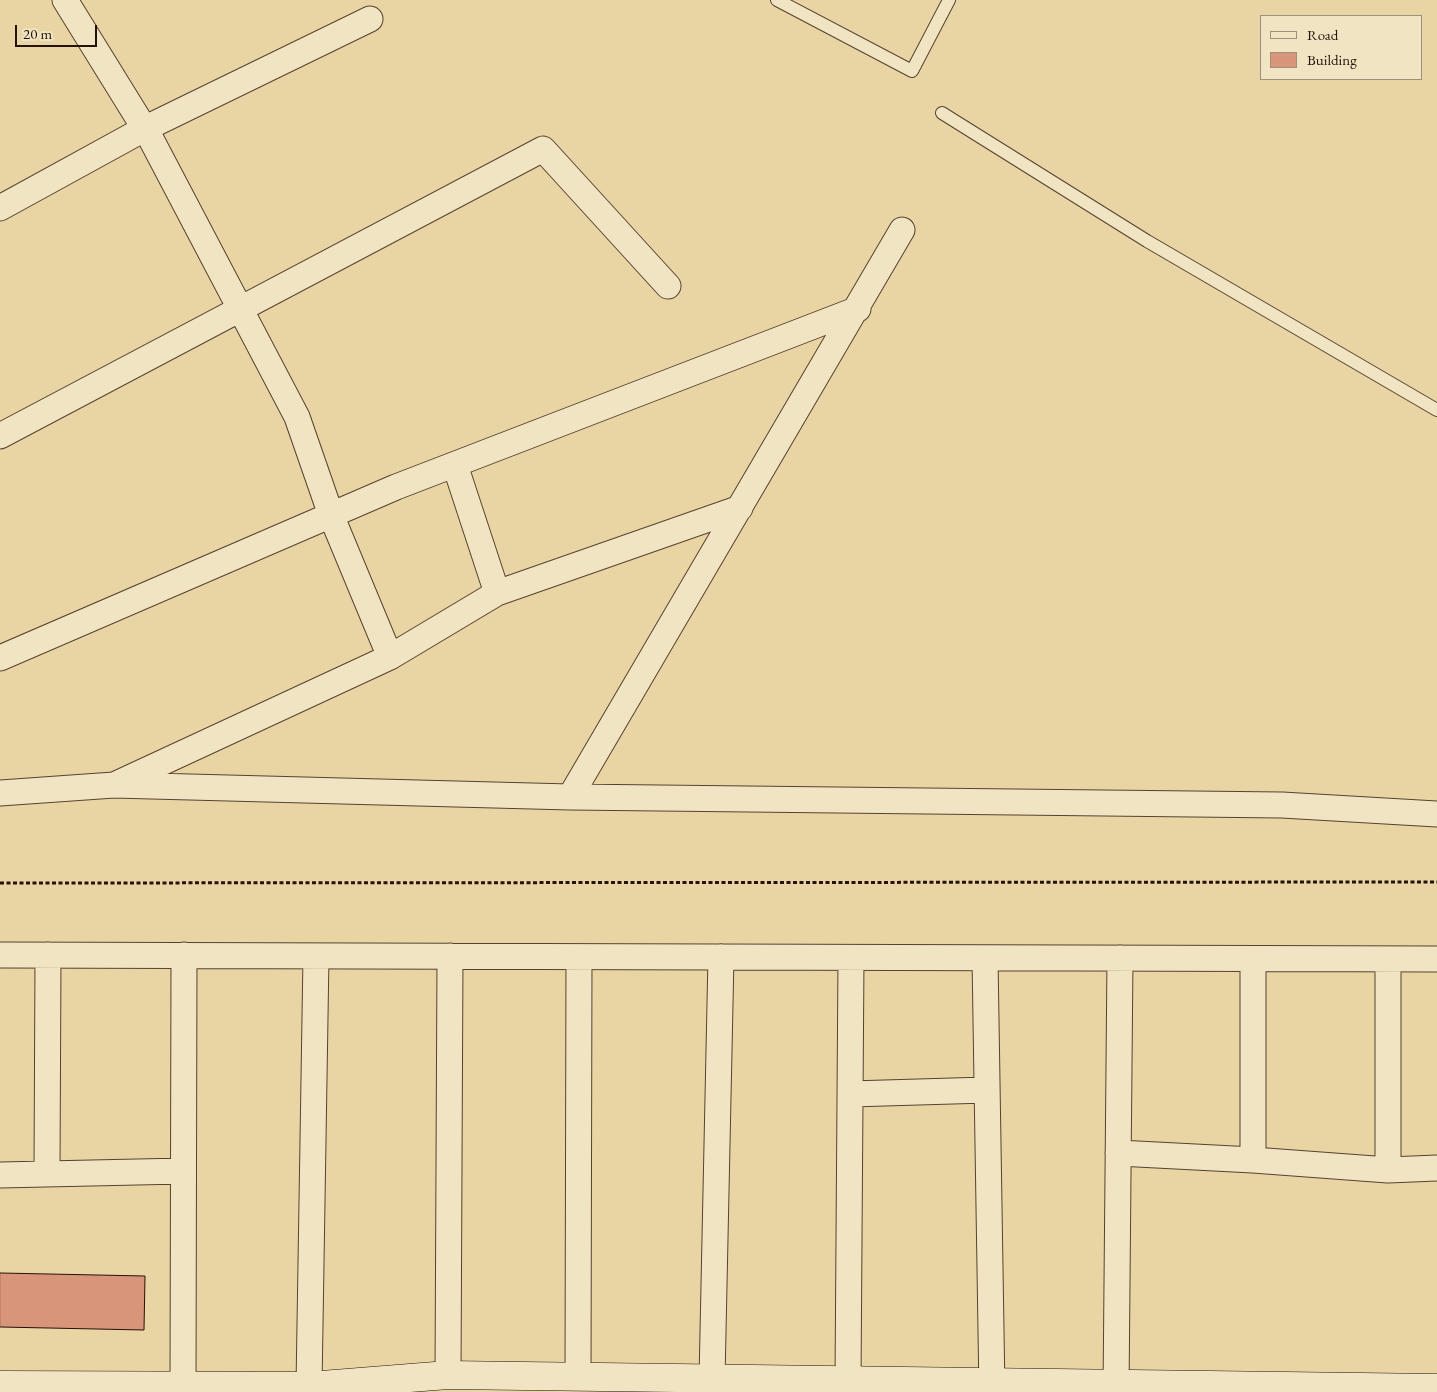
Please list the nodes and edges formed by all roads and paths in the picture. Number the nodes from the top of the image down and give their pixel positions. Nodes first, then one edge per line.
1 (64, 0) edge
2 (777, 0) edge
3 (949, 0) edge
4 (370, 19) dead end
5 (942, 113) dead end
6 (144, 129) junction
7 (0, 208) edge
8 (902, 230) dead end
9 (668, 286) dead end
10 (858, 309) junction
11 (241, 310) junction
12 (1437, 410) edge
13 (0, 436) edge
14 (454, 465) junction
15 (740, 508) junction
16 (331, 515) junction
17 (497, 593) junction
18 (390, 657) junction
19 (0, 658) edge
20 (114, 785) junction
21 (0, 793) edge
22 (570, 798) junction
23 (1437, 814) edge
24 (1437, 882) edge
25 (0, 883) edge
26 (0, 955) edge
27 (48, 955) junction
28 (184, 955) junction
29 (316, 956) junction
30 (450, 956) junction
31 (579, 957) junction
32 (720, 957) junction
33 (851, 958) junction
34 (985, 958) junction
35 (1120, 958) junction
36 (1254, 959) junction
37 (1388, 959) junction
38 (1437, 959) edge
39 (987, 1090) junction
40 (850, 1094) junction
41 (1118, 1153) junction
42 (1253, 1160) junction
43 (1437, 1168) edge
44 (1388, 1170) junction
45 (183, 1172) junction
46 (47, 1173) junction
47 (0, 1175) edge
48 (448, 1376) junction
49 (578, 1377) junction
50 (712, 1379) junction
51 (848, 1381) junction
52 (532, 1384) edge
53 (0, 1385) edge
54 (183, 1385) junction
55 (821, 1386) edge
56 (992, 1387) edge
57 (326, 1388) edge
58 (1116, 1388) edge
59 (1437, 1388) edge
60 (49, 1389) edge

1 - 6 street
2 - 3 lane
4 - 6 street
5 - 12 lane
6 - 7 street
6 - 11 street
8 - 10 street
9 - 11 street
10 - 14 street
10 - 15 street
11 - 13 street
11 - 16 street
14 - 16 street
14 - 17 street
15 - 17 street
15 - 22 street
16 - 18 street
16 - 19 street
17 - 18 street
18 - 20 street
20 - 21 street
20 - 22 street
22 - 23 street
24 - 25 path
26 - 27 street
27 - 28 street
27 - 46 street
28 - 29 street
28 - 45 street
29 - 30 street
29 - 57 street
30 - 31 street
30 - 48 street
31 - 32 street
31 - 49 street
32 - 33 street
32 - 50 street
33 - 34 street
33 - 40 street
34 - 35 street
34 - 39 street
35 - 36 street
35 - 41 street
36 - 37 street
36 - 42 street
37 - 38 street
37 - 44 street
39 - 40 street
39 - 56 street
40 - 51 street
41 - 42 street
41 - 58 street
42 - 44 street
43 - 44 street
45 - 46 street
45 - 54 street
46 - 47 street
48 - 52 street
48 - 57 street
49 - 50 street
49 - 52 street
50 - 55 street
51 - 55 street
51 - 56 street
53 - 60 street
54 - 57 street
54 - 60 street
56 - 58 street
58 - 59 street

